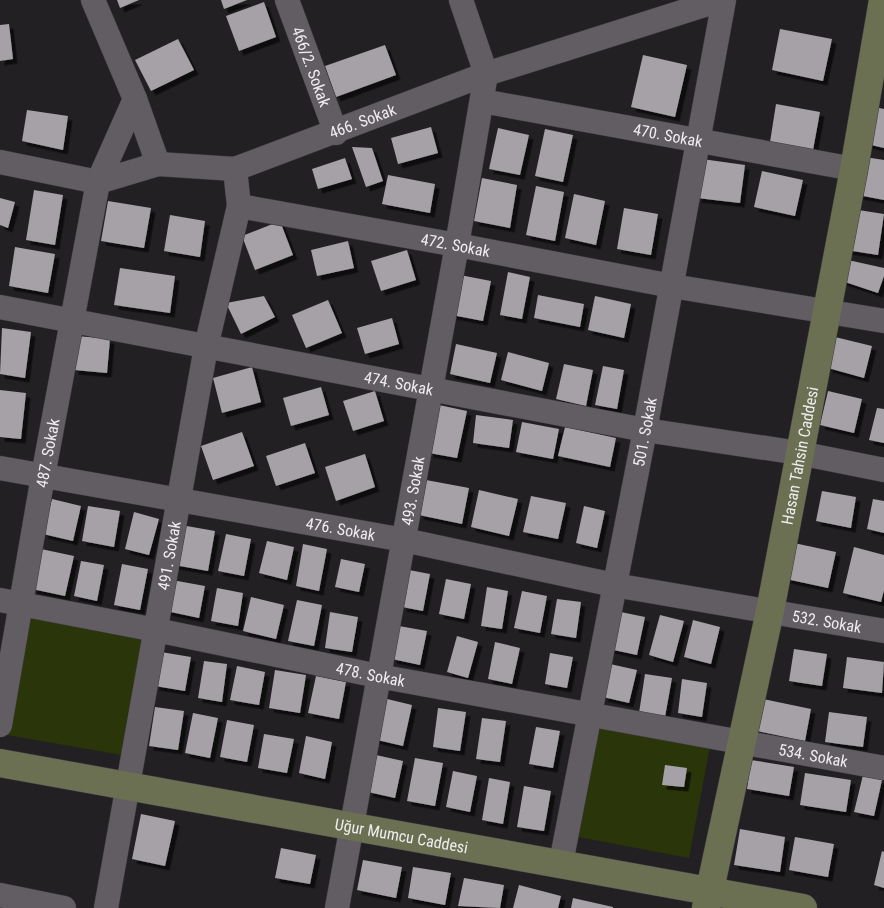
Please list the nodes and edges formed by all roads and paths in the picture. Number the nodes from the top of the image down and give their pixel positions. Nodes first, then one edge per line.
1 (93, 0) edge
2 (287, 0) edge
3 (461, 0) edge
4 (720, 0) edge
5 (724, 0) edge
6 (883, 0) edge
7 (486, 74) junction
8 (135, 99) junction
9 (482, 101) junction
10 (336, 133) junction
11 (697, 141) junction
12 (0, 162) edge
13 (158, 164) junction
14 (235, 169) junction
15 (854, 169) junction
16 (98, 182) junction
17 (239, 206) junction
18 (457, 245) junction
19 (672, 286) junction
20 (0, 307) edge
21 (826, 311) junction
22 (73, 320) junction
23 (884, 321) edge
24 (206, 347) junction
25 (430, 389) junction
26 (645, 430) junction
27 (799, 453) junction
28 (0, 468) edge
29 (884, 470) edge
30 (43, 476) junction
31 (178, 500) junction
32 (404, 540) junction
33 (614, 585) junction
34 (11, 602) edge
35 (770, 611) junction
36 (156, 630) junction
37 (884, 631) edge
38 (378, 676) junction
39 (589, 713) junction
40 (0, 725) edge
41 (741, 741) junction
42 (0, 763) edge
43 (884, 768) edge
44 (128, 786) junction
45 (353, 826) junction
46 (561, 864) junction
47 (0, 895) edge
48 (708, 899) edge
49 (64, 908) edge
50 (106, 908) edge
51 (337, 908) edge
52 (803, 908) edge

1 - 8 street
2 - 10 street, 466/2. Sokak
3 - 7 street
4 - 7 street, 466. Sokak
5 - 11 street, 501. Sokak
6 - 15 street, Hasan Tahsin Caddesi
7 - 9 street, 493. Sokak
7 - 10 street, 466. Sokak
8 - 13 street
8 - 16 street, 487. Sokak
9 - 11 street, 470. Sokak
9 - 18 street, 493. Sokak
10 - 14 street, 466. Sokak
11 - 15 street, 470. Sokak
11 - 19 street, 501. Sokak
12 - 16 street, 466. Sokak
13 - 14 street, 466. Sokak
13 - 16 street, 466. Sokak
14 - 17 street, 491. Sokak
15 - 21 street, Hasan Tahsin Caddesi
16 - 22 street, 487. Sokak
17 - 18 street, 472. Sokak
17 - 24 street, 491. Sokak
18 - 19 street, 472. Sokak
18 - 25 street, 493. Sokak
19 - 21 street, 472. Sokak
19 - 26 street, 501. Sokak
20 - 22 street, 474. Sokak
21 - 23 street, 472. Sokak
21 - 27 street, Hasan Tahsin Caddesi
22 - 24 street, 474. Sokak
22 - 30 street, 487. Sokak
24 - 25 street, 474. Sokak
24 - 31 street, 491. Sokak
25 - 26 street, 474. Sokak
25 - 32 street, 493. Sokak
26 - 27 street, 474. Sokak
26 - 33 street, 501. Sokak
27 - 29 street, 474. Sokak
27 - 35 street, Hasan Tahsin Caddesi
28 - 30 street, 476. Sokak
30 - 31 street, 476. Sokak
30 - 34 street, 487. Sokak
31 - 32 street, 476. Sokak
31 - 36 street, 491. Sokak
32 - 33 street, 476. Sokak
32 - 38 street, 493. Sokak
33 - 35 street, 476. Sokak
33 - 39 street, 501. Sokak
34 - 36 street, 478. Sokak
34 - 40 street, 487. Sokak
35 - 37 street, 532. Sokak
35 - 41 street, Hasan Tahsin Caddesi
36 - 38 street, 478. Sokak
36 - 44 street, 491. Sokak
38 - 39 street, 478. Sokak
38 - 45 street, 493. Sokak
39 - 41 street, 478. Sokak
39 - 46 street, 501. Sokak
41 - 43 street, 534. Sokak
41 - 48 street, Hasan Tahsin Caddesi
42 - 44 street, Uğur Mumcu Caddesi
44 - 45 street, Uğur Mumcu Caddesi
44 - 50 street, 491. Sokak
45 - 46 street, Uğur Mumcu Caddesi
45 - 51 street, 493. Sokak
46 - 48 street, Uğur Mumcu Caddesi
47 - 49 street
48 - 52 street, Uğur Mumcu Caddesi

